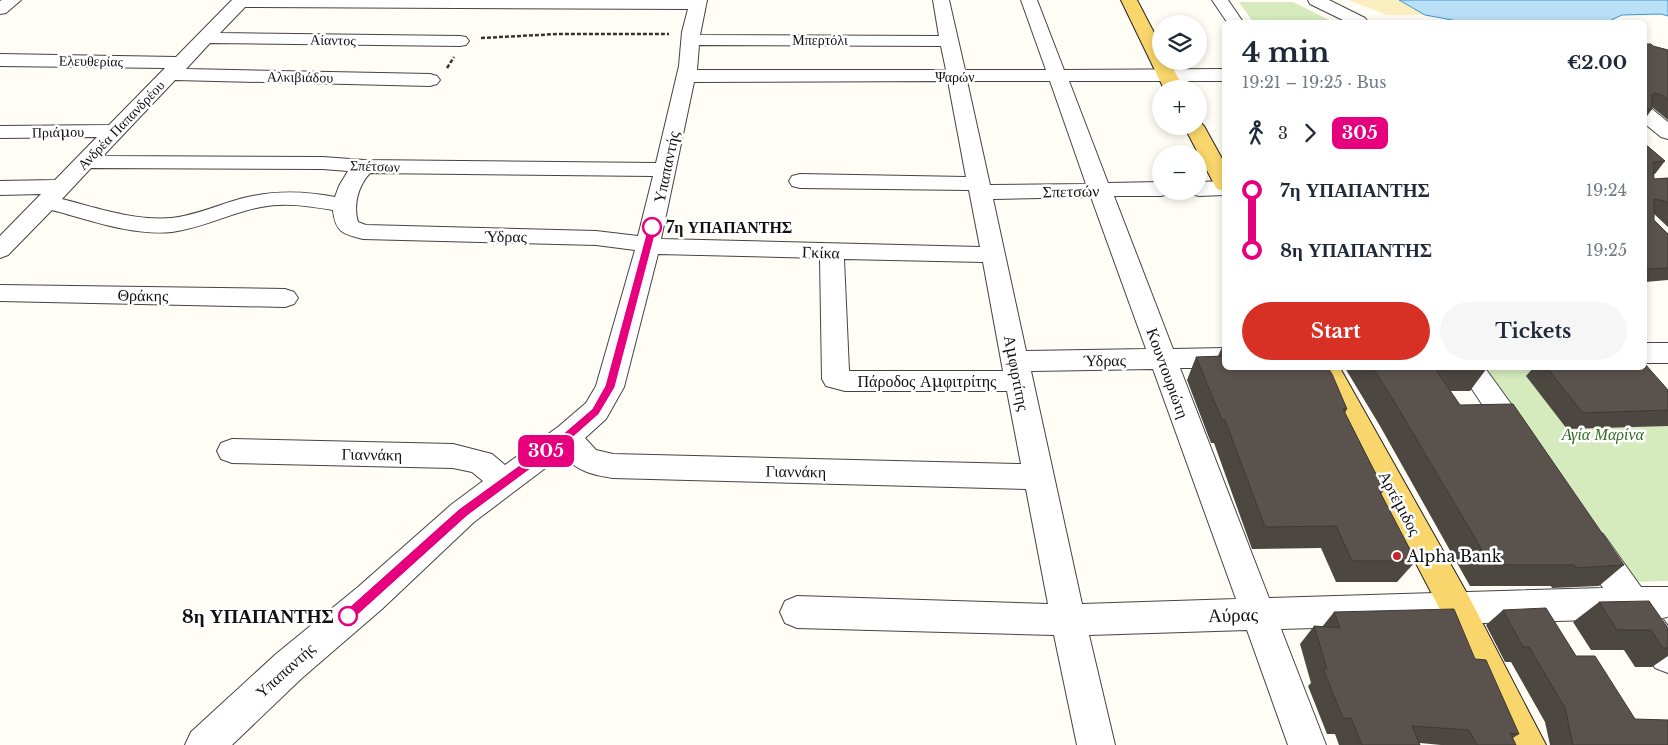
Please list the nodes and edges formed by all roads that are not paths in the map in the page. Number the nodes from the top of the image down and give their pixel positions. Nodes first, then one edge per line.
1 (13, 0) edge
2 (941, 0) edge
3 (1029, 0) edge
4 (1129, 0) edge
5 (1220, 0) edge
6 (1316, 0) edge
7 (241, 1) edge
8 (468, 2) edge
9 (698, 2) edge
10 (0, 9) edge
11 (1234, 20) edge
12 (1355, 20) edge
13 (691, 36) junction
14 (205, 38) junction
15 (950, 41) junction
16 (460, 42) road end
17 (0, 60) edge
18 (176, 69) junction
19 (1222, 75) edge
20 (686, 76) junction
21 (1057, 76) junction
22 (957, 77) junction
23 (430, 80) dead end
24 (1170, 80) edge
25 (1186, 80) edge
26 (1152, 81) edge
27 (1647, 115) edge
28 (115, 131) junction
29 (0, 132) edge
30 (1668, 133) edge
31 (1199, 135) edge
32 (85, 162) junction
33 (310, 163) junction
34 (364, 166) junction
35 (665, 170) junction
36 (1222, 178) edge
37 (800, 181) dead end
38 (0, 188) edge
39 (980, 188) junction
40 (1207, 188) edge
41 (1222, 188) edge
42 (1152, 189) edge
43 (1100, 190) junction
44 (54, 194) junction
45 (287, 198) junction
46 (346, 206) junction
47 (648, 246) junction
48 (1, 249) edge
49 (832, 252) junction
50 (993, 255) junction
51 (0, 293) edge
52 (286, 298) dead end
53 (1647, 353) edge
54 (1668, 353) edge
55 (1222, 358) edge
56 (1162, 359) junction
57 (1328, 370) edge
58 (1472, 370) edge
59 (1017, 371) junction
60 (568, 435) junction
61 (232, 451) dead end
62 (1532, 457) edge
63 (1038, 477) junction
64 (504, 482) junction
65 (1576, 522) edge
66 (1668, 602) edge
67 (1632, 603) junction
68 (1457, 608) junction
69 (797, 612) dead end
70 (1258, 614) junction
71 (1068, 620) junction
72 (1668, 656) edge
73 (204, 745) edge
74 (1096, 745) edge
75 (1307, 745) edge
76 (1527, 745) edge

1 - 10 street
2 - 15 street, Αμφιρτίτης
3 - 21 street, Κουντουριώτη
4 - 24 main road
5 - 11 street
6 - 12 street
7 - 8 street
7 - 14 street, Ανδρέα Παπανδρέου
8 - 9 street
9 - 13 street, Υπαπαντής
13 - 15 street, Μπερτόλι
13 - 20 street, Υπαπαντής
14 - 16 street, Αίαντος
14 - 18 street, Ανδρέα Παπανδρέου
15 - 22 street, Αμφιρτίτης
17 - 18 street, Ελευθερίας
18 - 23 street, Αλκιβιάδου
18 - 28 street, Ανδρέα Παπανδρέου
19 - 25 street, Ψαρών
20 - 22 street, Ψαρών
20 - 35 street, Υπαπαντής
21 - 22 street, Ψαρών
21 - 26 street, Ψαρών
21 - 43 street, Κουντουριώτη
22 - 39 street, Αμφιρτίτης
27 - 30 street
28 - 29 street, Πριάμου
28 - 32 street, Ανδρέα Παπανδρέου
31 - 36 main road
32 - 33 street, Σπέτσων
32 - 44 street, Ανδρέα Παπανδρέου
33 - 34 street, Σπέτσων
33 - 45 street
34 - 35 street, Σπέτσων
34 - 46 street
35 - 47 street, Υπαπαντής
37 - 39 street, Σπετσών
38 - 44 street
39 - 43 street, Σπετσών
39 - 50 street, Αμφιρτίτης
40 - 41 street
42 - 43 street, Σπετσών
43 - 56 street, Κουντουριώτη
44 - 45 street
44 - 48 street, Ανδρέα Παπανδρέου
45 - 46 street
46 - 47 street, Ύδρας
47 - 49 street, Γκίκα
47 - 60 street, Υπαπαντής
49 - 50 street, Γκίκα
49 - 59 street, Πάροδος Αμφιτρίτης
50 - 59 street, Αμφιρτίτης
51 - 52 street, Θράκης
53 - 54 street
55 - 56 street, Ύδρας
56 - 59 street, Ύδρας
56 - 70 street, Κουντουριώτη
57 - 68 main road, Αρτέμιδος
58 - 62 street
59 - 63 street, Αμφιρτίτης
60 - 63 street, Γιαννάκη
60 - 64 street, Υπαπαντής
61 - 64 street, Γιαννάκη
63 - 71 street, Αμφιρτίτης
64 - 73 street, Υπαπαντής
65 - 67 street
66 - 67 street, Αύρας
67 - 68 street, Αύρας
67 - 72 street
68 - 70 street, Αύρας
68 - 76 main road, Αρτέμιδος
69 - 71 street, Αύρας
70 - 71 street, Αύρας
70 - 75 street, Κουντουριώτη
71 - 74 street, Αμφιρτίτης

